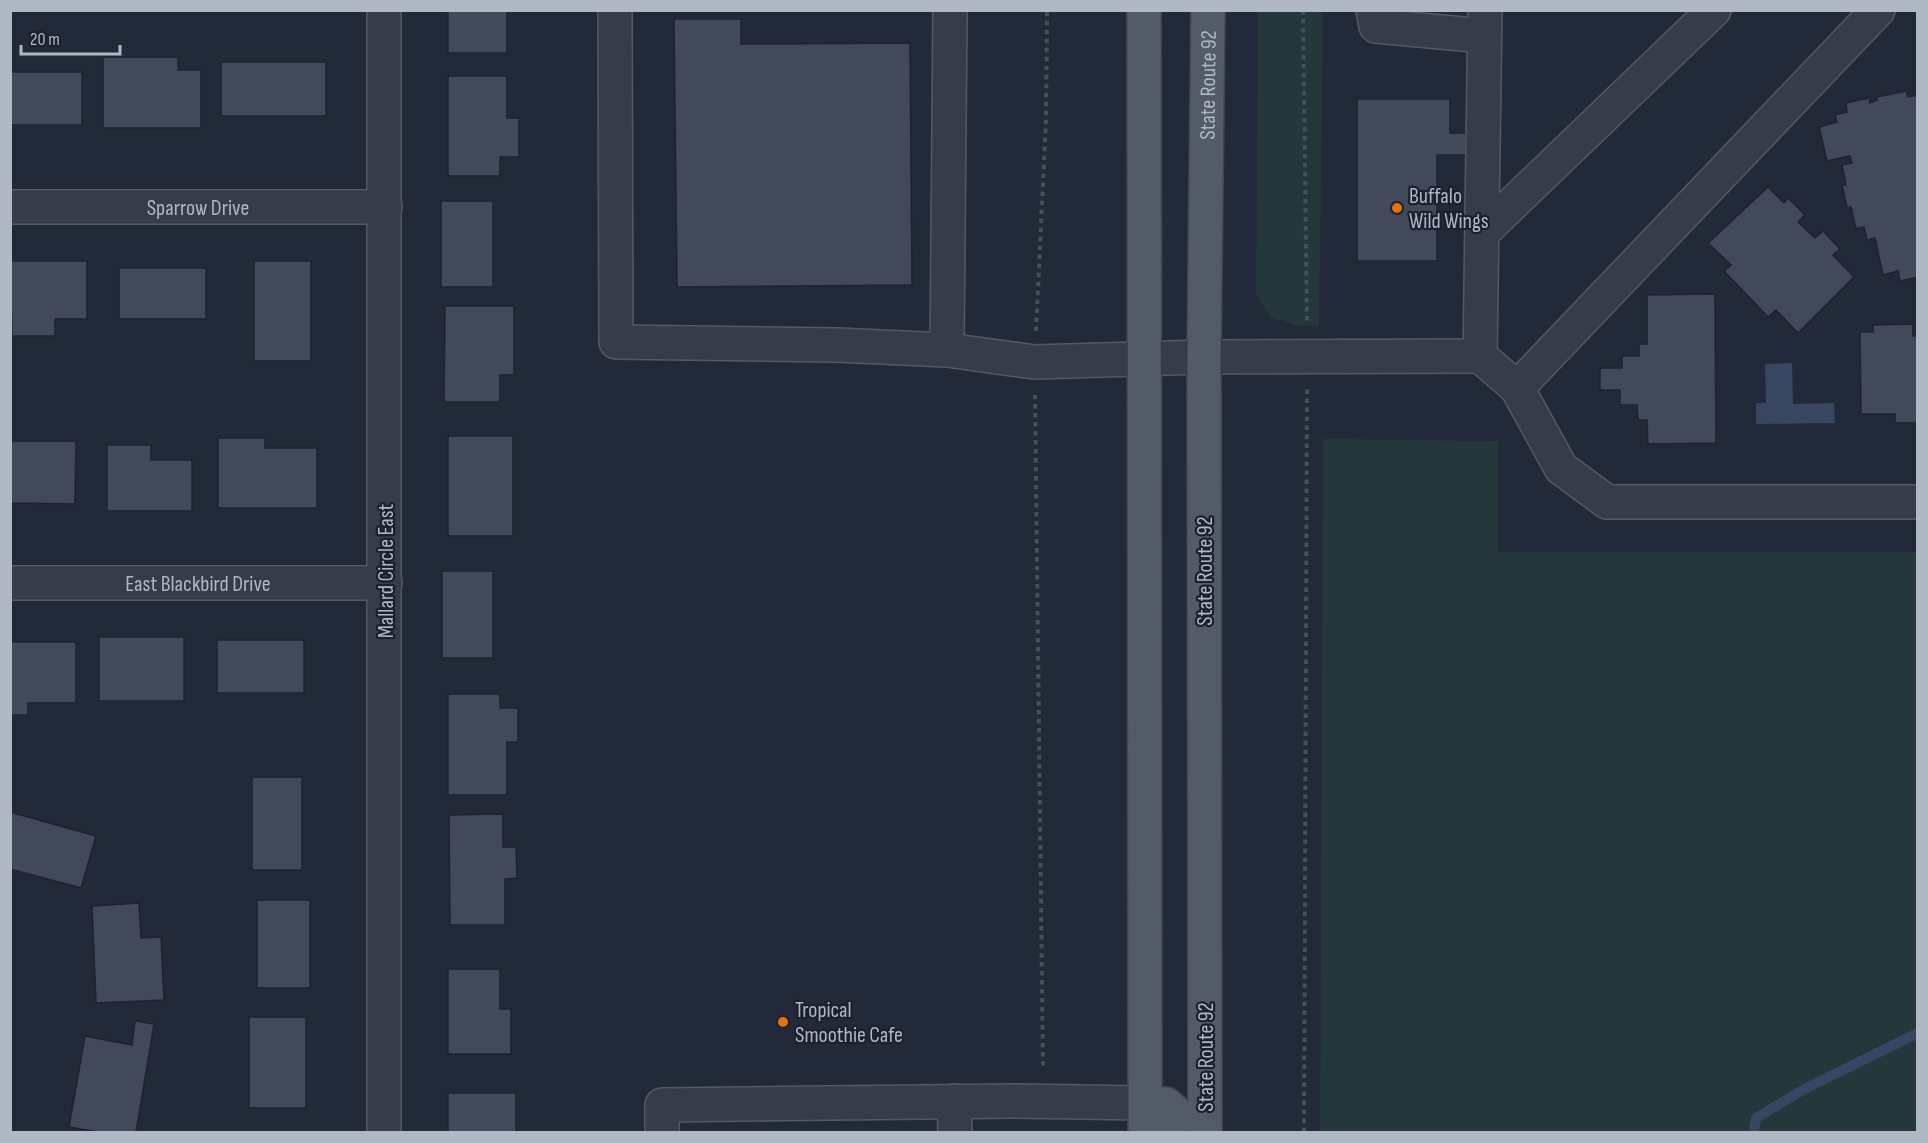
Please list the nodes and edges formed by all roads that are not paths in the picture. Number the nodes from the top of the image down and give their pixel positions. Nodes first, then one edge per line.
1 (384, 10) edge
2 (615, 10) edge
3 (950, 10) edge
4 (1144, 10) edge
5 (1208, 10) edge
6 (1373, 10) edge
7 (1714, 10) edge
8 (1878, 10) edge
9 (1485, 23) edge
10 (10, 207) edge
11 (385, 207) junction
12 (1483, 232) junction
13 (947, 350) junction
14 (1480, 356) junction
15 (1204, 357) junction
16 (1144, 358) junction
17 (1516, 388) junction
18 (1917, 502) edge
19 (10, 583) edge
20 (385, 583) junction
21 (955, 1117) edge
22 (1145, 1118) edge
23 (384, 1132) edge
24 (662, 1132) edge
25 (1177, 1132) edge
26 (1205, 1132) edge

1 - 11 street, Mallard Circle East
2 - 13 street
3 - 13 street
4 - 16 main road
5 - 15 main road, State Route 92
6 - 9 street
7 - 12 street
8 - 17 street
9 - 12 street
10 - 11 street, Sparrow Drive
11 - 20 street, Mallard Circle East
12 - 14 street
13 - 16 street
14 - 15 street
14 - 17 street
15 - 16 street
15 - 26 main road, State Route 92
16 - 22 main road
17 - 18 street
19 - 20 street, East Blackbird Drive
20 - 23 street, Mallard Circle East
21 - 22 street
21 - 24 street
22 - 25 main road

